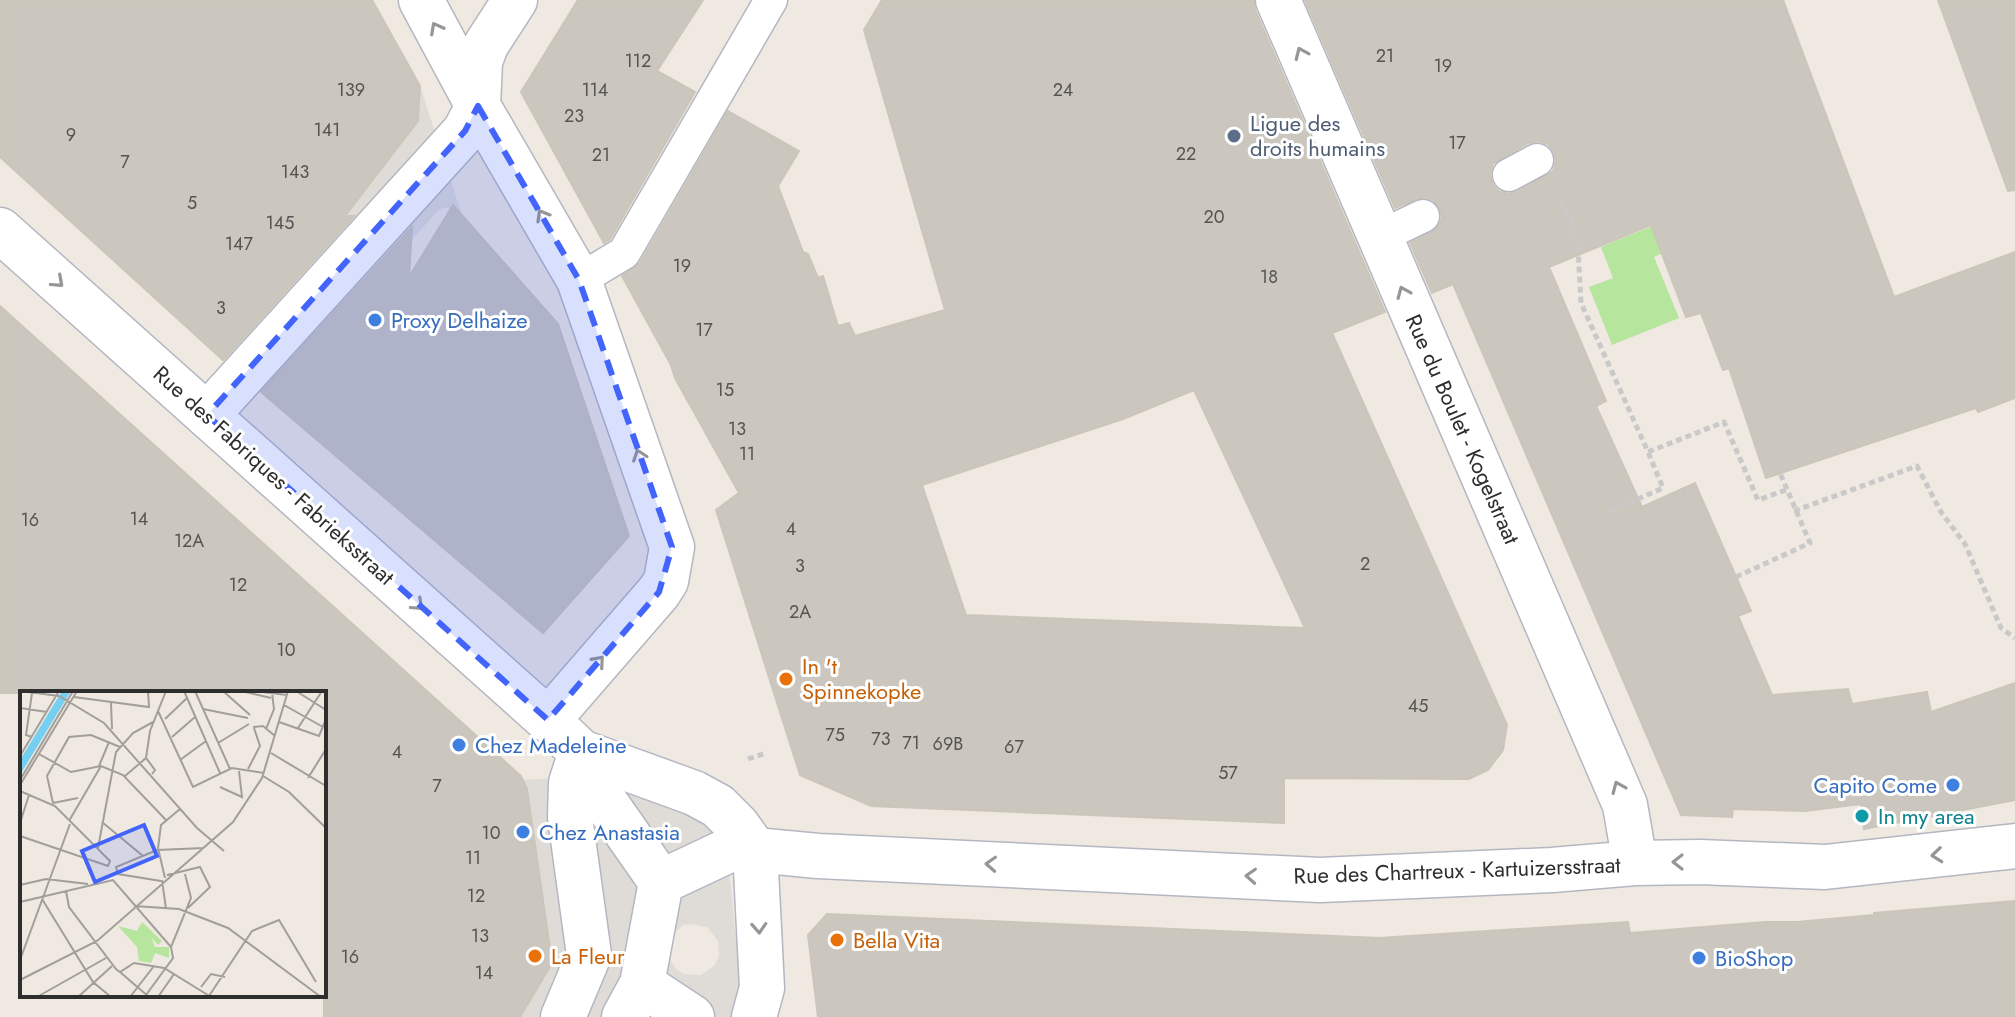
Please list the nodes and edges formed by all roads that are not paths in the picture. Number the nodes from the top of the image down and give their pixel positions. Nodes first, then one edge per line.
1 (421, 0) edge
2 (515, 0) edge
3 (771, 0) edge
4 (1278, 0) edge
5 (478, 106) junction
6 (1537, 160) road end
7 (1509, 175) dead end
8 (1423, 216) dead end
9 (0, 230) edge
10 (1379, 237) junction
11 (579, 280) junction
12 (207, 415) junction
13 (548, 720) junction
14 (584, 764) junction
15 (2015, 846) edge
16 (740, 851) junction
17 (1635, 863) junction
18 (661, 882) junction
19 (633, 1000) edge
20 (563, 1017) edge
21 (692, 1017) edge
22 (754, 1017) edge

5 -> 1 street
2 - 5 street
3 - 11 lane
10 -> 4 street, Rue du Boulet - Kogelstraat
11 -> 5 street
5 - 12 street
6 - 7 lane
8 - 10 lane
9 -> 12 street, Rue des Fabriques - Fabrieksstraat
17 -> 10 street, Rue du Boulet - Kogelstraat
13 -> 11 street
12 -> 13 street, Rue des Fabriques - Fabrieksstraat
13 - 14 street, Rue des Fabriques - Fabrieksstraat
14 - 16 street
14 - 18 street
14 - 20 street
15 -> 17 street, Rue des Chartreux - Kartuizersstraat
17 -> 16 street, Rue des Chartreux - Kartuizersstraat
16 - 18 street
16 -> 22 street
18 - 19 street
19 - 21 street

